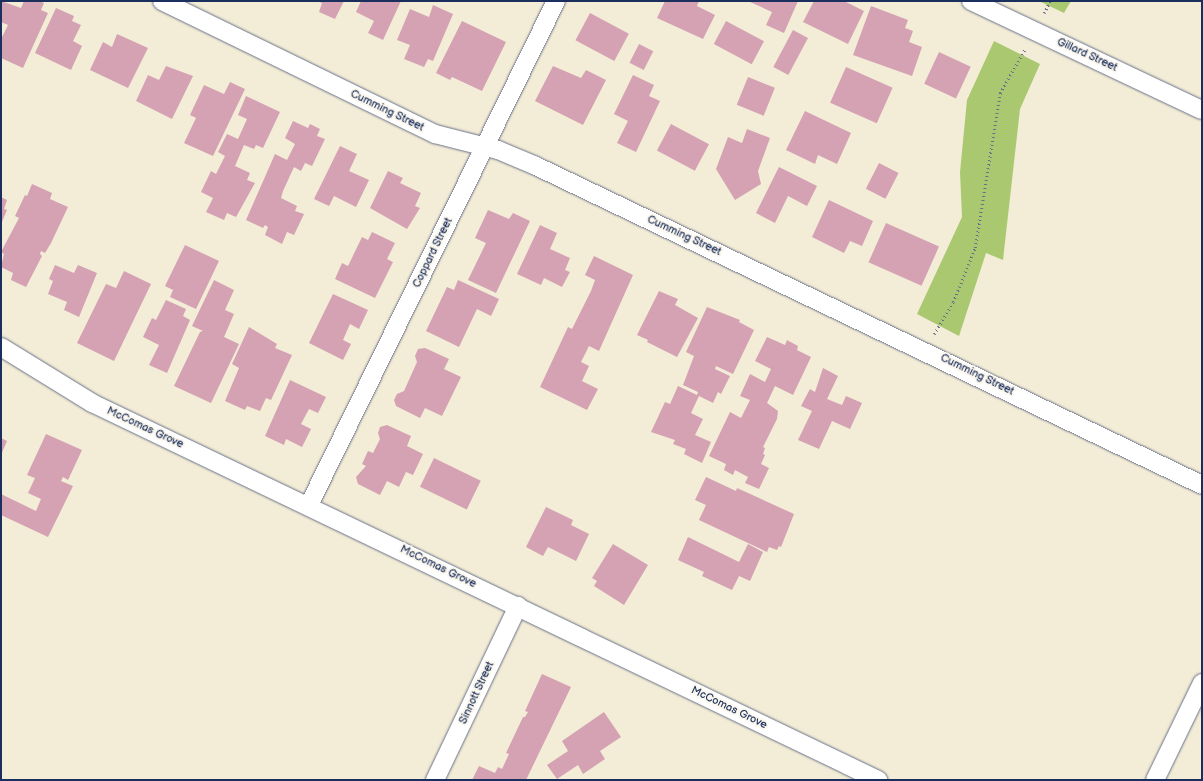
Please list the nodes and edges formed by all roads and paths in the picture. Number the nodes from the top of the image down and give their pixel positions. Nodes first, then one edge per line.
1 (162, 1) edge
2 (556, 1) edge
3 (971, 1) edge
4 (1050, 1) edge
5 (1035, 30) junction
6 (1202, 110) edge
7 (485, 147) junction
8 (1, 347) edge
9 (925, 350) junction
10 (1202, 485) edge
11 (309, 505) junction
12 (518, 606) junction
13 (1202, 683) edge
14 (435, 780) edge
15 (878, 780) edge
16 (1155, 780) edge

1 - 7 street, Cumming Street
2 - 7 street, Coppard Street
3 - 5 street, Gillard Street
4 - 5 path
5 - 6 street, Gillard Street
5 - 9 path
7 - 9 street, Cumming Street
7 - 11 street, Coppard Street
8 - 11 street, McComas Grove
9 - 10 street, Cumming Street
11 - 12 street, McComas Grove
12 - 14 street, Sinnott Street
12 - 15 street, McComas Grove
13 - 16 street

